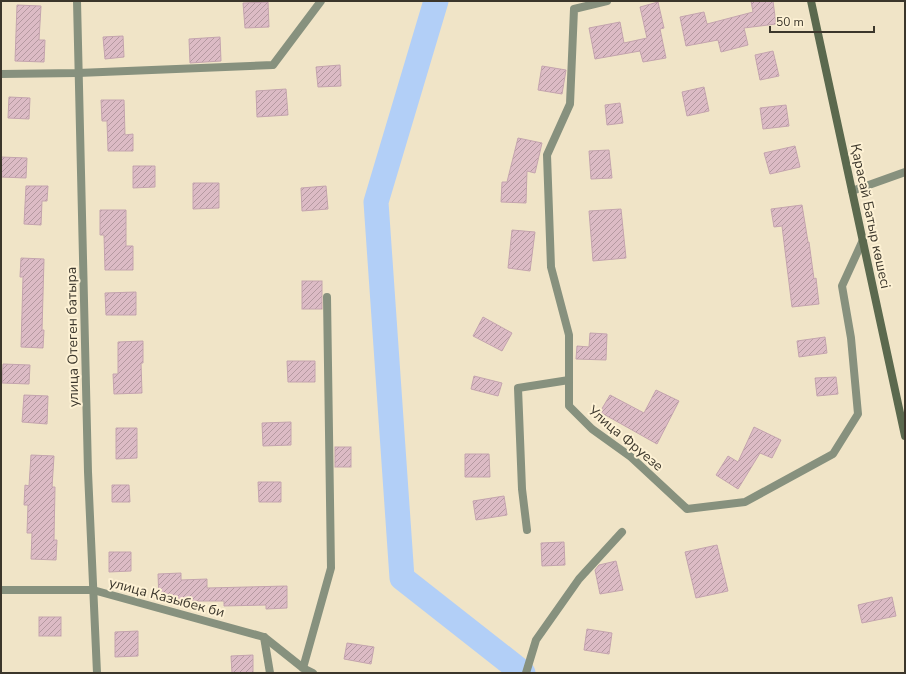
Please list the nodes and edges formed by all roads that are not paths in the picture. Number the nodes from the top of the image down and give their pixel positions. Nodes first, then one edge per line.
1 (77, 1) edge
2 (321, 1) edge
3 (607, 1) edge
4 (812, 1) edge
5 (78, 73) junction
6 (1, 74) edge
7 (905, 172) edge
8 (852, 191) junction
9 (863, 240) junction
10 (327, 296) dead end
11 (569, 380) junction
12 (905, 436) edge
13 (527, 530) dead end
14 (622, 532) dead end
15 (1, 590) edge
16 (93, 590) junction
17 (264, 637) junction
18 (303, 668) junction
19 (97, 673) edge
20 (270, 673) edge
21 (313, 673) edge
22 (526, 673) edge

1 - 5 street, улица Отеген батыра
2 - 5 street
3 - 11 street, Улица Фруезе
4 - 8 main road, Қарасай Батыр көшесі
5 - 6 street
5 - 16 street, улица Отеген батыра
7 - 8 street
8 - 9 main road, Қарасай Батыр көшесі
9 - 11 street, Улица Фруезе
9 - 12 main road, Қарасай Батыр көшесі
10 - 18 street
11 - 13 street
14 - 22 street
15 - 16 street, улица Казыбек би
16 - 17 street, улица Казыбек би
16 - 19 street, улица Отеген батыра
17 - 18 street, улица Казыбек би
17 - 20 street
18 - 21 street, улица Казыбек би

